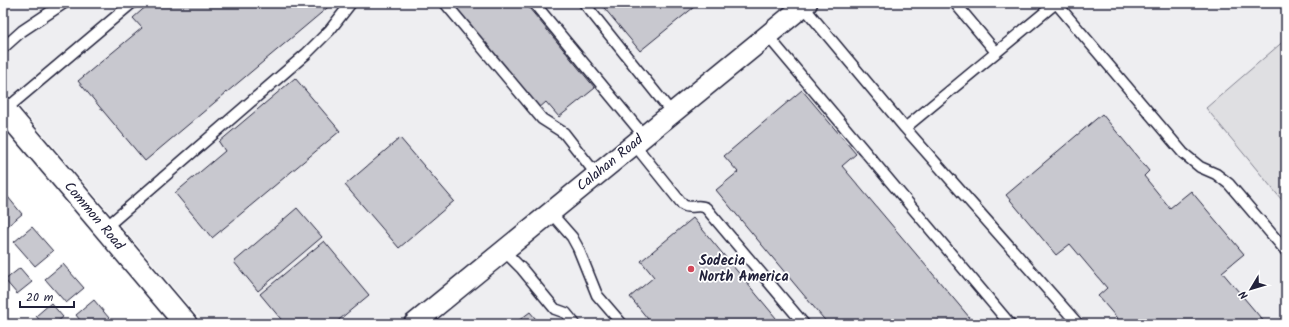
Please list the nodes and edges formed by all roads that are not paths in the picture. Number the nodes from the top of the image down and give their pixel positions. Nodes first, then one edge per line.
1 (64, 3) edge
2 (132, 3) edge
3 (351, 3) edge
4 (445, 3) edge
5 (534, 3) edge
6 (584, 3) edge
7 (955, 3) edge
8 (805, 4) edge
9 (767, 35) junction
10 (3, 48) edge
11 (996, 52) junction
12 (4, 109) edge
13 (672, 113) junction
14 (905, 128) junction
15 (639, 140) junction
16 (596, 174) junction
17 (550, 212) junction
18 (104, 228) junction
19 (503, 250) junction
20 (1286, 252) edge
21 (186, 324) edge
22 (414, 324) edge
23 (575, 324) edge
24 (622, 324) edge
25 (804, 324) edge
26 (1010, 324) edge
27 (1078, 324) edge

1 - 10 lane
2 - 12 lane
3 - 18 lane
4 - 16 lane
5 - 15 lane
6 - 13 lane
7 - 11 lane
8 - 9 street, Calahan Road
8 - 14 lane
9 - 13 street, Calahan Road
9 - 26 lane
11 - 14 lane
11 - 20 lane
12 - 18 street, Common Road
13 - 15 street, Calahan Road
14 - 27 lane
15 - 16 street, Calahan Road
15 - 25 lane
16 - 17 street, Calahan Road
17 - 19 street, Calahan Road
17 - 24 lane
18 - 21 street, Common Road
19 - 22 street, Calahan Road
19 - 23 lane

